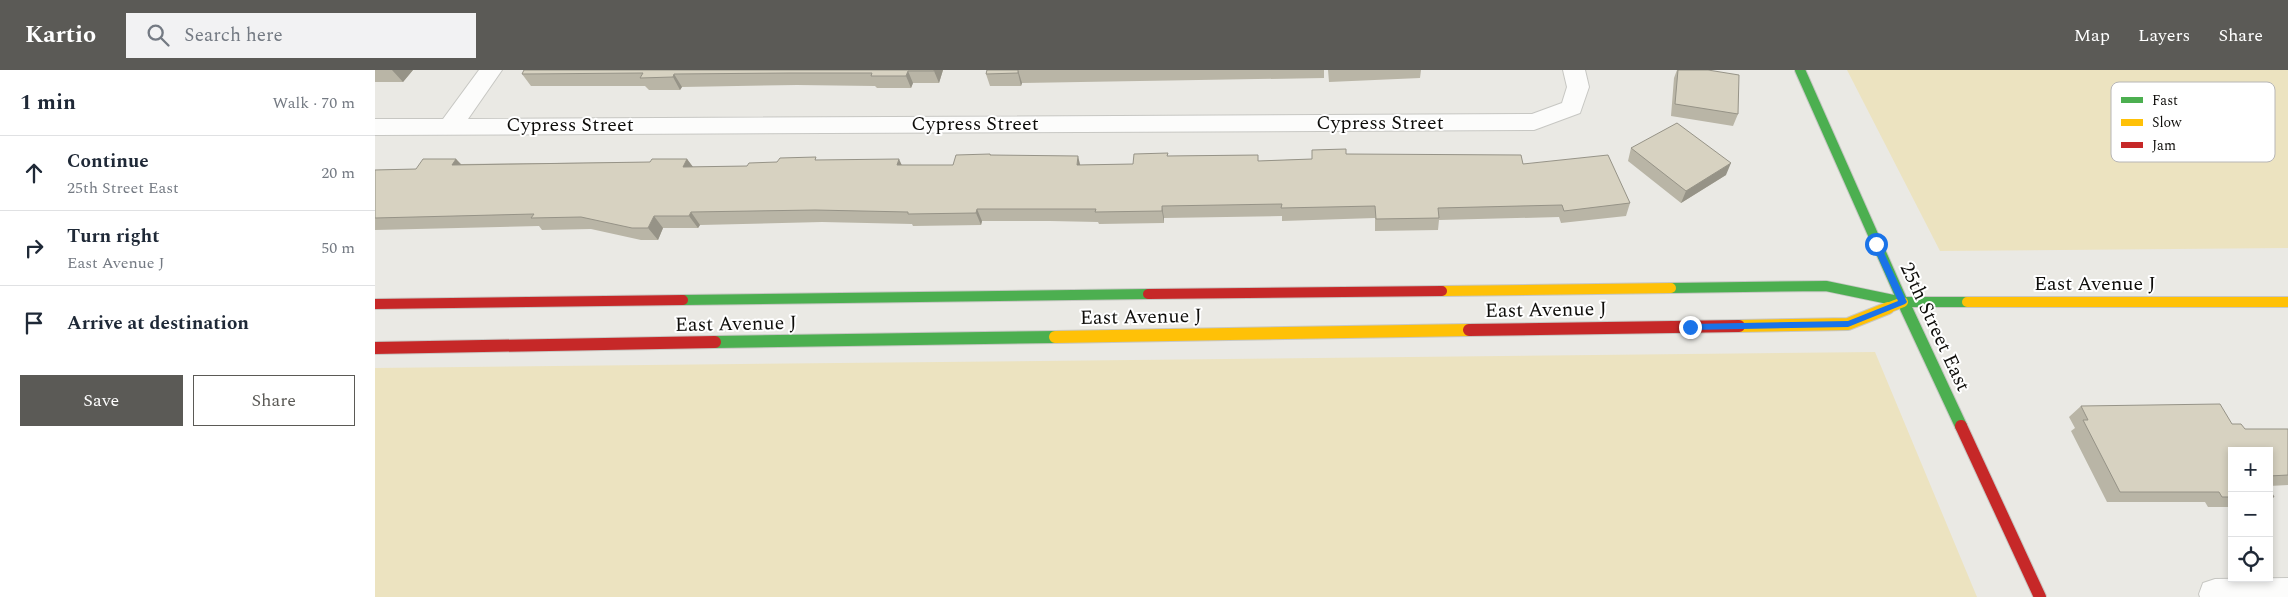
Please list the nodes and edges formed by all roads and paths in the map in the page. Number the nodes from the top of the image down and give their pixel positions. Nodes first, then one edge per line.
1 (491, 70) edge
2 (1574, 70) edge
3 (1799, 70) edge
4 (450, 126) junction
5 (375, 127) edge
6 (1903, 302) junction
7 (2288, 302) edge
8 (375, 304) edge
9 (375, 348) edge
10 (2288, 593) edge
11 (2215, 594) dead end
12 (2040, 597) edge

1 - 4 street
2 - 4 street, Cypress Street
3 - 6 main road, 25th Street East
4 - 5 street, Cypress Street
6 - 7 main road, East Avenue J
6 - 8 main road, East Avenue J
6 - 9 main road, East Avenue J
6 - 12 main road, 25th Street East
10 - 11 street

